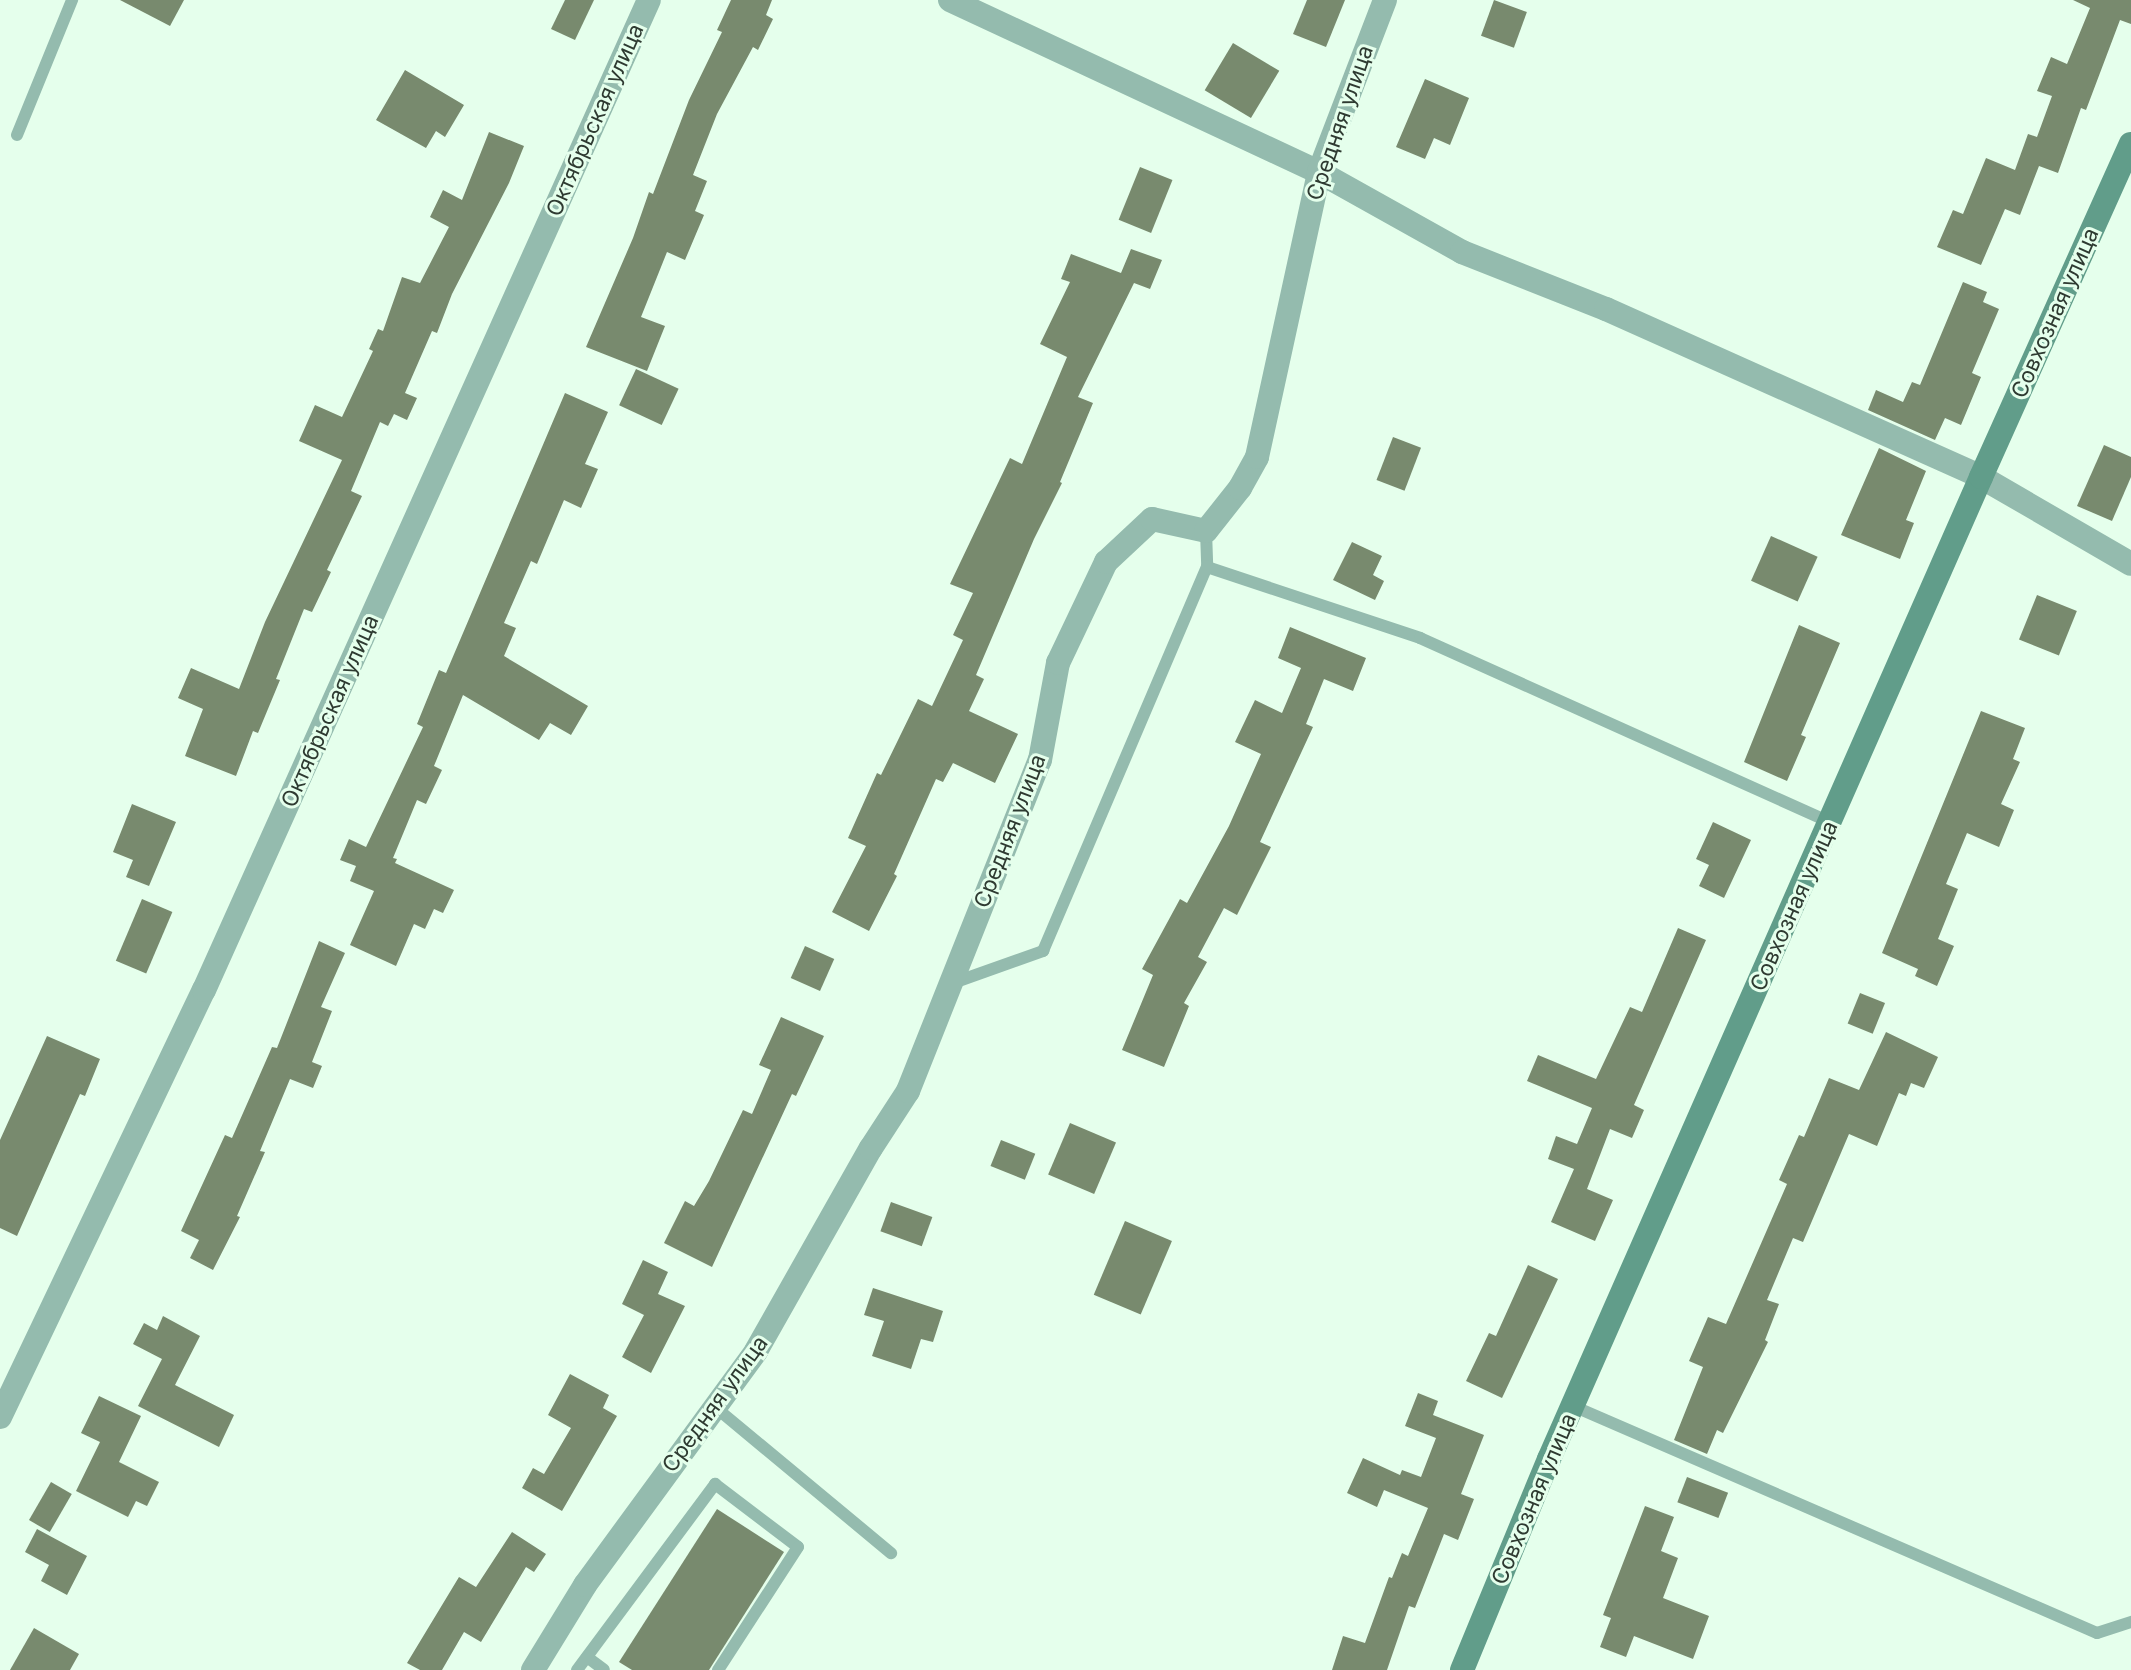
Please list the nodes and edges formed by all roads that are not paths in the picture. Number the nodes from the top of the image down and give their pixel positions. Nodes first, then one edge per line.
1 (72, 0) edge
2 (649, 0) edge
3 (950, 0) edge
4 (1385, 0) edge
5 (17, 135) dead end
6 (2131, 144) edge
7 (1319, 172) junction
8 (1981, 477) junction
9 (1206, 531) junction
10 (2131, 564) edge
11 (1207, 567) junction
12 (1830, 822) junction
13 (951, 984) junction
14 (1573, 1406) junction
15 (715, 1407) junction
16 (0, 1417) edge
17 (891, 1553) dead end
18 (2131, 1622) edge
19 (587, 1657) junction
20 (533, 1670) edge
21 (577, 1670) edge
22 (604, 1670) edge
23 (718, 1670) edge
24 (1462, 1670) edge

1 - 5 lane
2 - 16 street, Октябрьская улица
3 - 7 street
4 - 7 street, Средняя улица
6 - 8 street, Совхозная улица
7 - 8 street
7 - 9 street, Средняя улица
8 - 10 street
8 - 12 street, Совхозная улица
9 - 11 lane
9 - 13 street, Средняя улица
11 - 12 lane
11 - 13 lane
12 - 14 street, Совхозная улица
13 - 15 street, Средняя улица
14 - 18 lane
14 - 24 street, Совхозная улица
15 - 17 lane
15 - 20 street, Средняя улица
19 - 21 lane
19 - 22 lane
19 - 23 lane

